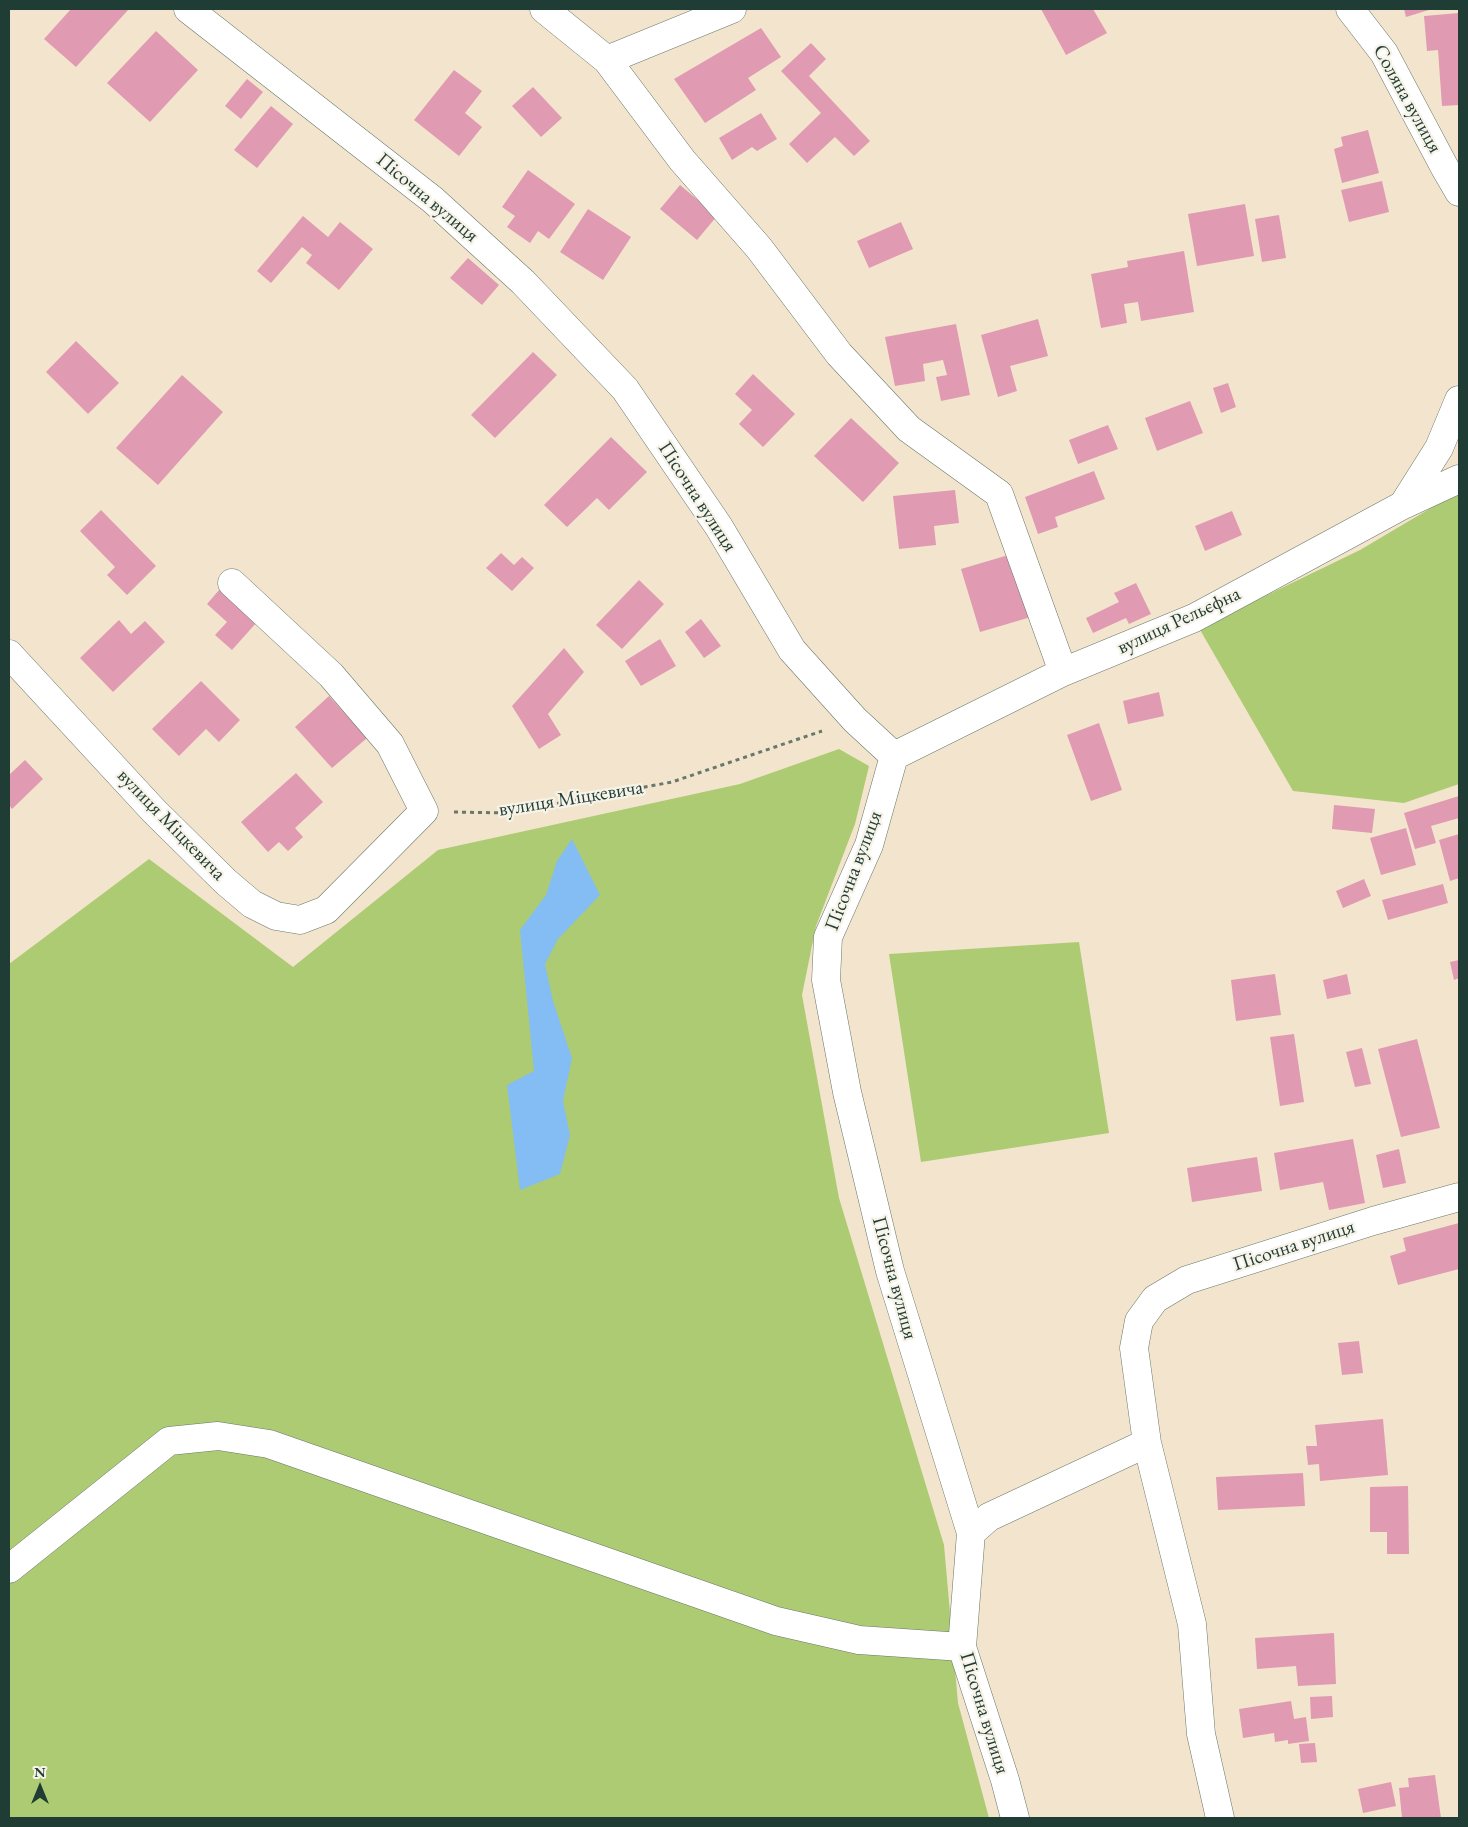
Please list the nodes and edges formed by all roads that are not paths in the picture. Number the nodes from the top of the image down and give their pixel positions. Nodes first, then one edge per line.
1 (188, 9) edge
2 (544, 9) edge
3 (732, 9) edge
4 (1350, 9) edge
5 (607, 60) junction
6 (1459, 192) edge
7 (1459, 400) edge
8 (1459, 479) edge
9 (1402, 505) junction
10 (232, 583) dead end
11 (9, 654) edge
12 (1063, 672) junction
13 (894, 756) junction
14 (1459, 1196) edge
15 (1147, 1443) junction
16 (971, 1533) junction
17 (9, 1569) edge
18 (962, 1647) junction
19 (1015, 1818) edge
20 (1220, 1818) edge

1 - 13 street, Пісочна вулиця
2 - 5 street
3 - 5 street
4 - 6 street, Соляна вулиця
5 - 12 street
7 - 9 street
8 - 9 street, вулиця Рельєфна
9 - 12 street, вулиця Рельєфна
10 - 11 street, вулиця Міцкевича
12 - 13 street, вулиця Рельєфна
13 - 16 street, Пісочна вулиця
14 - 15 street, Пісочна вулиця
15 - 16 street
15 - 20 street, Пісочна вулиця
16 - 18 street, Пісочна вулиця
17 - 18 street
18 - 19 street, Пісочна вулиця

